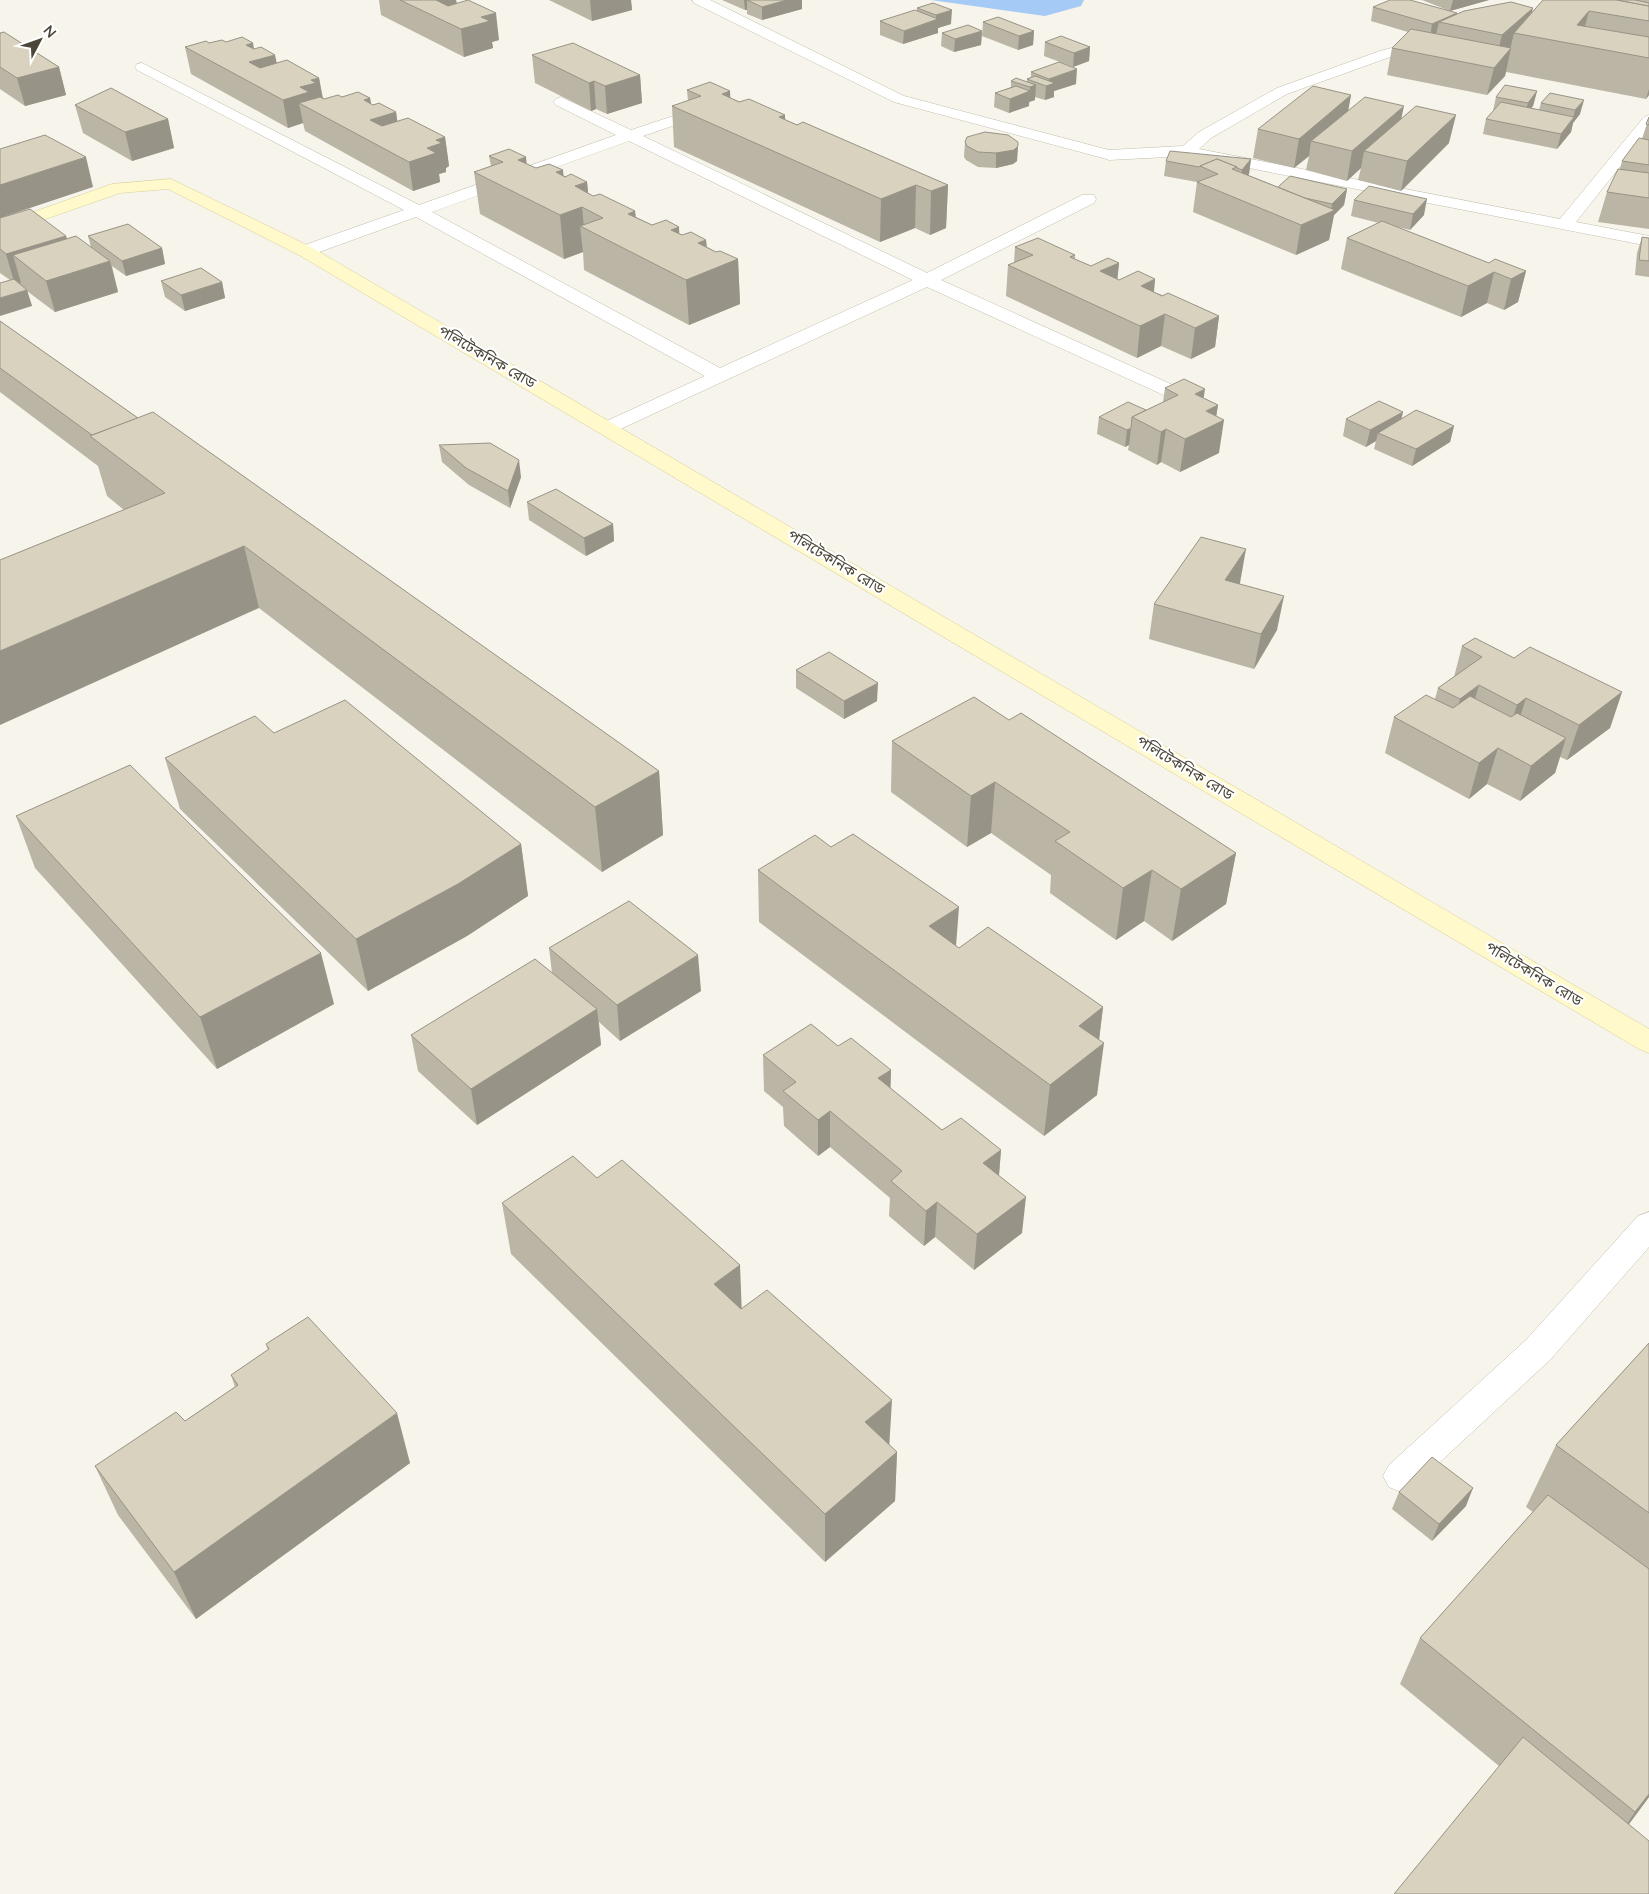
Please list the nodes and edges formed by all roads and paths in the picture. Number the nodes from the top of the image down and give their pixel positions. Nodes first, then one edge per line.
1 (699, 0) edge
2 (1440, 39) edge
3 (142, 67) dead end
4 (560, 102) dead end
5 (725, 104) edge
6 (1649, 120) edge
7 (628, 136) junction
8 (1187, 151) junction
9 (1088, 198) dead end
10 (418, 211) junction
11 (1564, 225) junction
12 (0, 230) edge
13 (1649, 241) edge
14 (305, 251) junction
15 (927, 280) junction
16 (718, 375) junction
17 (1205, 407) edge
18 (607, 428) junction
19 (1649, 1042) edge
20 (1649, 1225) edge
21 (1400, 1476) dead end

1 - 8 street
2 - 8 street
3 - 10 street
4 - 7 street
5 - 7 street
6 - 11 street
7 - 10 street
7 - 15 street
8 - 11 street
9 - 15 street
10 - 14 street
10 - 16 street
11 - 13 street
12 - 14 main road, পলিটেকনিক রোড
14 - 18 main road, পলিটেকনিক রোড
15 - 16 street
15 - 17 street
16 - 18 street
18 - 19 main road, পলিটেকনিক রোড
20 - 21 street

